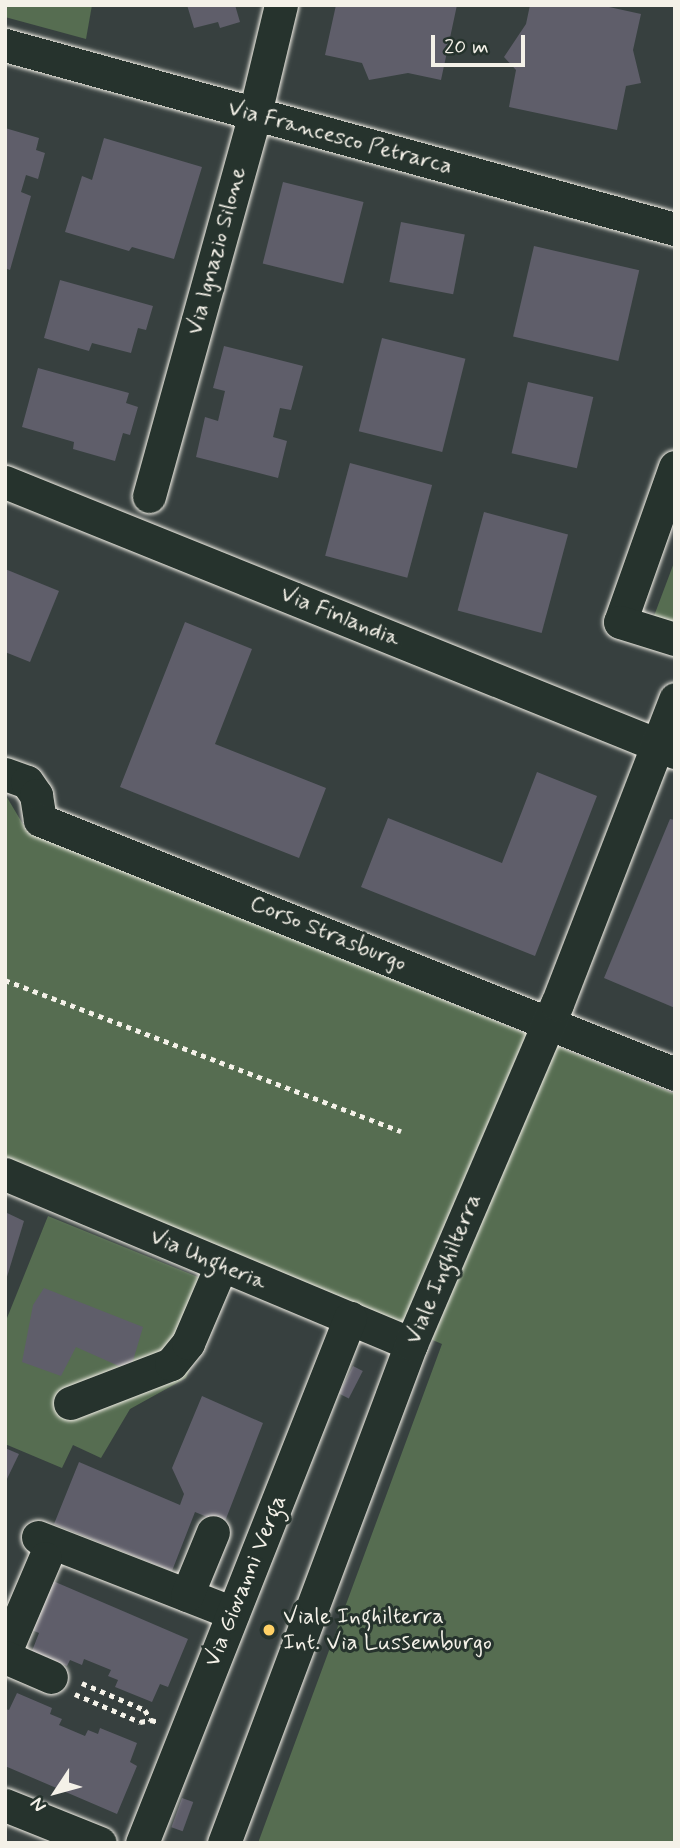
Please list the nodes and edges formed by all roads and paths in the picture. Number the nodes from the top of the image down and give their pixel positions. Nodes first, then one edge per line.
1 (281, 5) edge
2 (5, 45) edge
3 (254, 114) junction
4 (675, 229) edge
5 (675, 467) edge
6 (5, 482) edge
7 (149, 496) dead end
8 (675, 639) edge
9 (675, 699) edge
10 (666, 748) edge
11 (5, 774) edge
12 (5, 979) edge
13 (549, 1024) junction
14 (675, 1074) edge
15 (401, 1131) dead end
16 (5, 1174) edge
17 (221, 1266) junction
18 (350, 1318) junction
19 (411, 1344) junction
20 (70, 1404) dead end
21 (213, 1532) dead end
22 (187, 1595) junction
23 (233, 1613) junction
24 (5, 1655) edge
25 (51, 1677) junction
26 (150, 1720) dead end
27 (140, 1722) dead end
28 (5, 1805) edge
29 (100, 1843) edge
30 (142, 1843) edge
31 (223, 1843) edge

1 - 3 street, Via Ignazio Silone
2 - 3 street, Via Francesco Petrarca
3 - 4 street, Via Francesco Petrarca
3 - 7 street, Via Ignazio Silone
5 - 8 street
6 - 10 street, Via Finlandia
9 - 10 street, Viale Inghilterra
10 - 13 street, Viale Inghilterra
11 - 13 street, Corso Strasburgo
12 - 15 path
13 - 14 street, Corso Strasburgo
13 - 19 street, Viale Inghilterra
16 - 17 street, Via Ungheria
17 - 18 street, Via Ungheria
17 - 20 street
18 - 19 street, Via Ungheria
18 - 23 street, Via Giovanni Verga
19 - 31 street, Viale Inghilterra
21 - 22 street
22 - 23 street
22 - 24 street
23 - 30 street, Via Giovanni Verga
24 - 25 street
25 - 26 path
25 - 27 path
28 - 29 street

